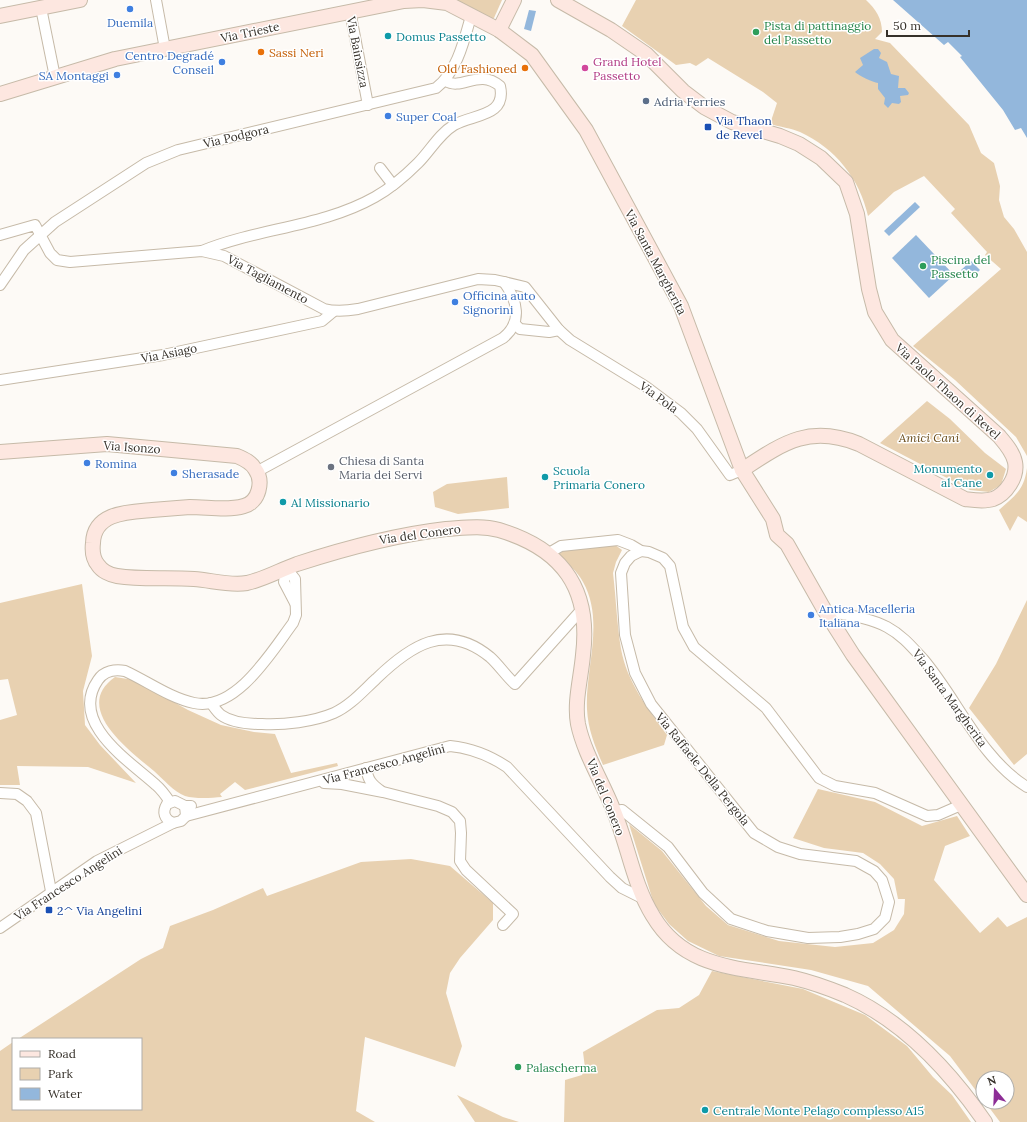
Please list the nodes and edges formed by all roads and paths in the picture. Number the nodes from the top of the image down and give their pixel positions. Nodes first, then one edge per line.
1 (80, 0) edge
2 (156, 0) edge
3 (514, 0) edge
4 (558, 0) edge
5 (349, 6) edge
6 (41, 8) junction
7 (0, 16) edge
8 (471, 16) junction
9 (499, 30) junction
10 (165, 49) junction
11 (55, 77) junction
12 (446, 81) junction
13 (0, 94) edge
14 (368, 105) junction
15 (380, 168) dead end
16 (393, 185) junction
17 (0, 235) edge
18 (40, 235) junction
19 (202, 251) junction
20 (504, 282) junction
21 (0, 285) edge
22 (334, 312) junction
23 (515, 324) junction
24 (558, 330) junction
25 (0, 380) edge
26 (0, 452) edge
27 (742, 470) junction
28 (258, 471) junction
29 (552, 550) junction
30 (641, 551) junction
31 (286, 568) junction
32 (583, 608) junction
33 (825, 612) junction
34 (211, 703) junction
35 (362, 770) junction
36 (314, 782) junction
37 (355, 787) junction
38 (1027, 787) edge
39 (383, 792) junction
40 (0, 793) edge
41 (170, 802) junction
42 (961, 805) junction
43 (614, 810) junction
44 (185, 811) junction
45 (165, 815) junction
46 (173, 823) junction
47 (137, 840) junction
48 (51, 891) junction
49 (1027, 895) edge
50 (644, 899) junction
51 (503, 925) dead end
52 (0, 928) edge
53 (985, 1122) edge

1 - 6 street
2 - 10 street
3 - 9 street
4 - 27 street, Via Paolo Thaon di Revel
5 - 8 street, Via Trieste
5 - 10 street, Via Trieste
5 - 14 street, Via Bainsizza
6 - 7 street
6 - 11 street
8 - 9 street, Via Trieste
8 - 12 street
9 - 27 street, Via Santa Margherita
10 - 11 street, Via Trieste
11 - 13 street, Via Trieste
12 - 14 street, Via Podgora
12 - 16 street
14 - 18 street, Via Podgora
15 - 16 street
16 - 19 street
17 - 18 street
18 - 19 street, Via Tagliamento
18 - 21 street, Via Podgora
19 - 22 street, Via Tagliamento
20 - 22 street, Via Tagliamento
20 - 23 street
20 - 24 street, Via Tagliamento
22 - 25 street, Via Asiago
23 - 24 street
23 - 28 street
24 - 27 street, Via Pola
26 - 28 street, Via Isonzo
27 - 33 street, Via Santa Margherita
28 - 31 street, Via del Conero
29 - 30 street
29 - 31 street, Via del Conero
29 - 32 street, Via del Conero
30 - 42 street
30 - 43 street, Via Raffaele Della Pergola
31 - 34 street
32 - 34 street
32 - 43 street, Via del Conero
33 - 38 street, Via Santa Margherita
33 - 42 street
34 - 41 street
35 - 36 street, Via Francesco Angelini
35 - 37 street
35 - 39 street
35 - 50 street, Via Francesco Angelini
36 - 37 street
36 - 44 street, Via Francesco Angelini
37 - 39 street
39 - 51 street
40 - 48 street
41 - 44 street
41 - 45 street, Via Francesco Angelini
42 - 49 street
43 - 50 street, Via del Conero
44 - 46 street, Via Francesco Angelini
45 - 46 street
45 - 47 street, Via Francesco Angelini
46 - 47 street, Via Francesco Angelini
47 - 48 street, Via Francesco Angelini
48 - 52 street, Via Francesco Angelini
50 - 53 street, Via del Conero

